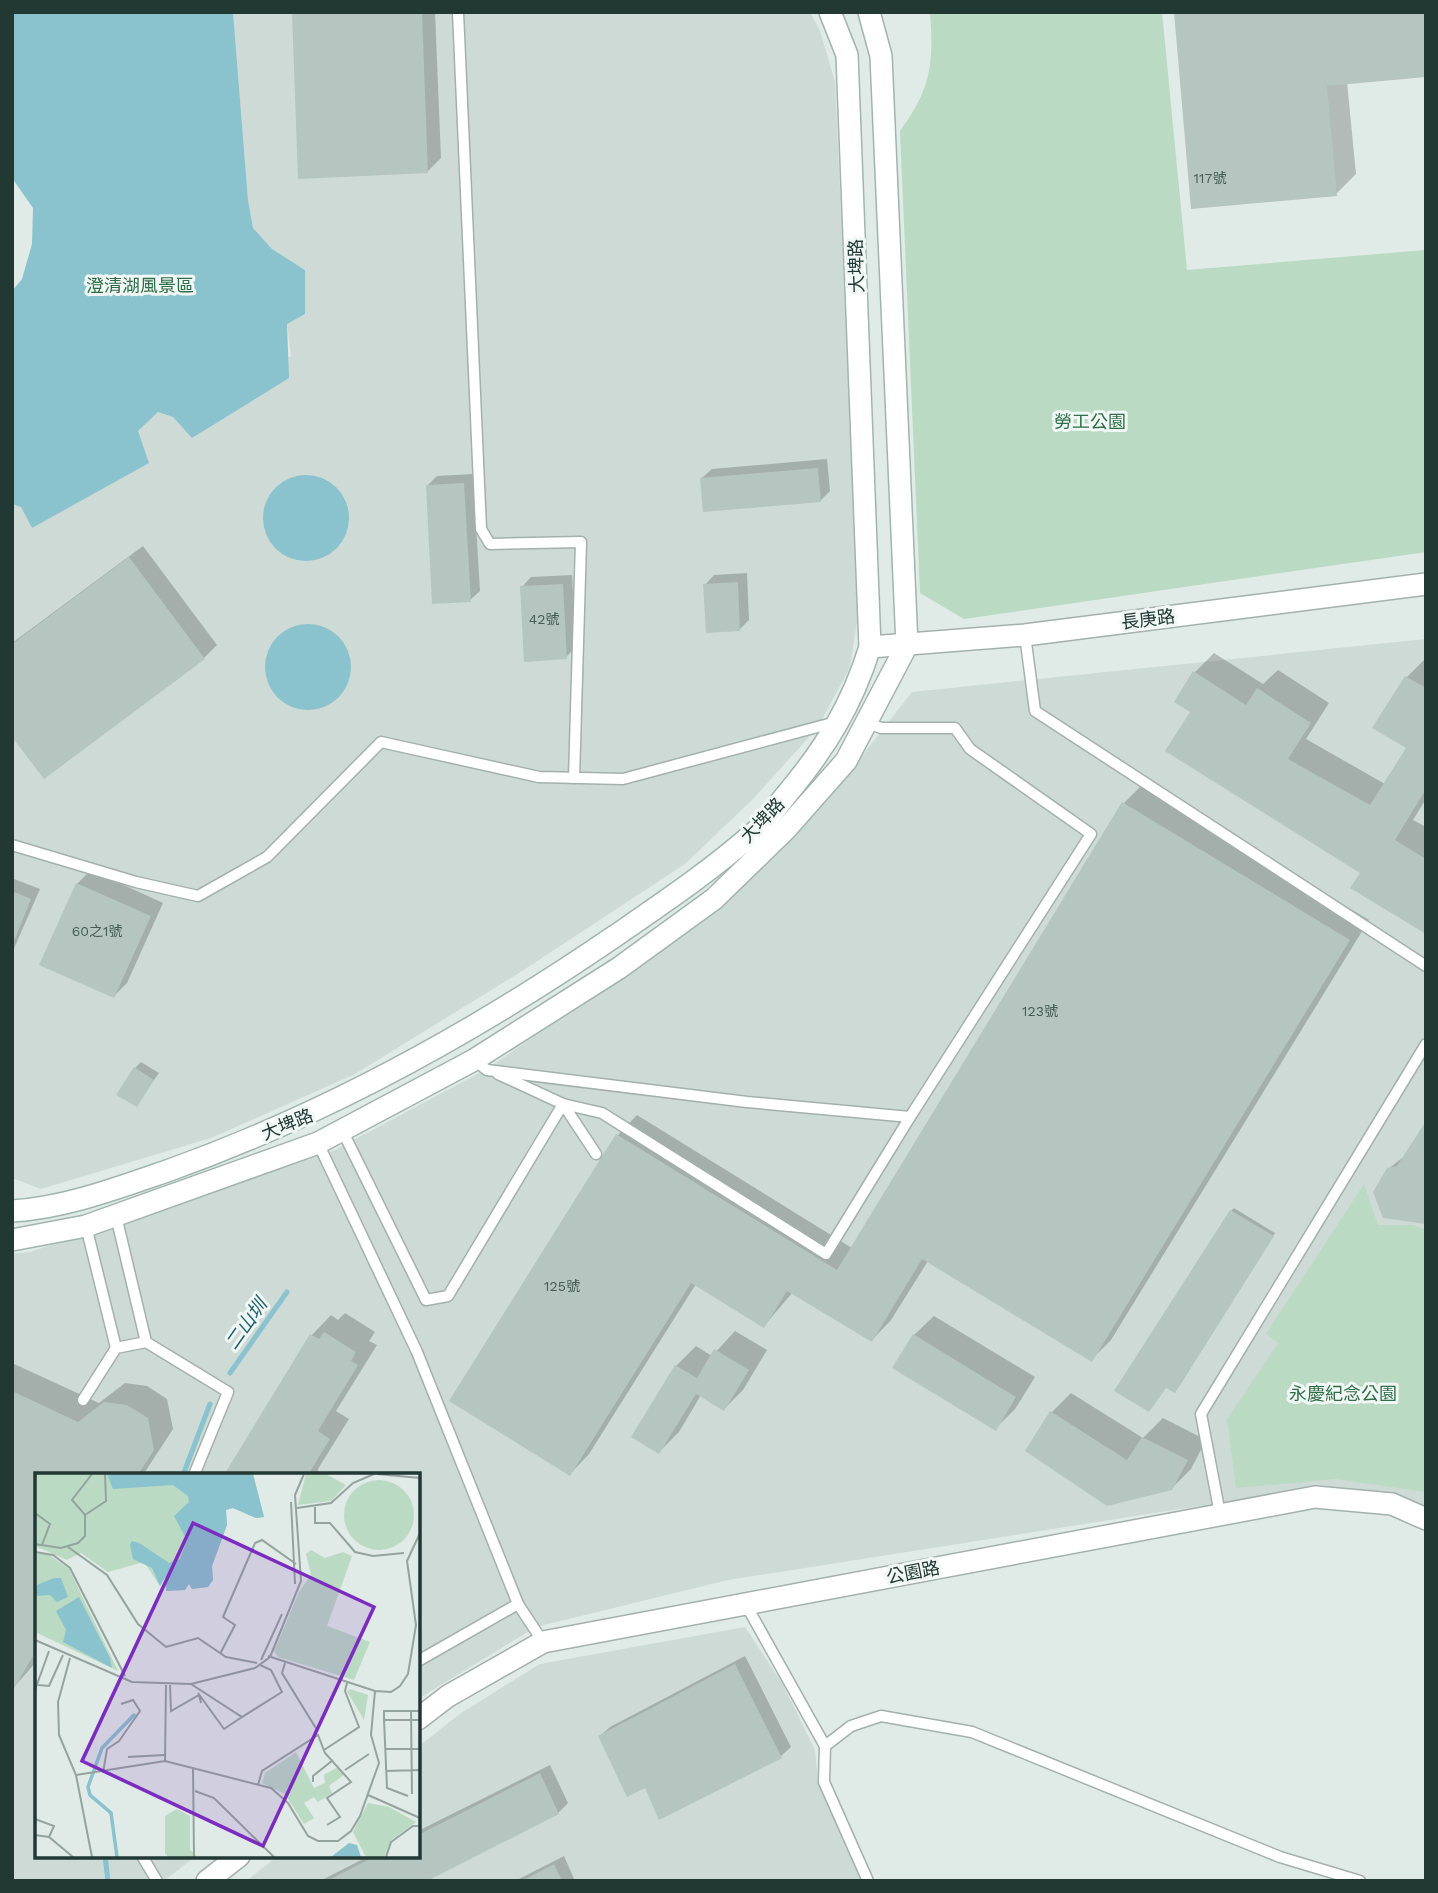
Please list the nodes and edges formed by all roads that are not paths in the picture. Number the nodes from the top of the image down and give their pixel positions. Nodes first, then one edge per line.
1 (458, 12) edge
2 (830, 12) edge
3 (869, 12) edge
4 (1426, 584) edge
5 (1025, 635) junction
6 (907, 645) junction
7 (870, 647) junction
8 (839, 721) junction
9 (868, 723) junction
10 (574, 778) junction
11 (12, 845) edge
12 (1426, 966) edge
13 (1426, 1044) edge
14 (481, 1065) junction
15 (563, 1104) junction
16 (910, 1118) junction
17 (342, 1130) junction
18 (318, 1143) junction
19 (596, 1154) dead end
20 (16, 1208) edge
21 (116, 1216) junction
22 (86, 1226) junction
23 (12, 1240) edge
24 (146, 1342) junction
25 (116, 1348) junction
26 (82, 1400) dead end
27 (195, 1473) edge
28 (1220, 1514) junction
29 (1426, 1519) edge
30 (745, 1603) junction
31 (519, 1604) junction
32 (543, 1642) junction
33 (420, 1660) edge
34 (420, 1717) edge
35 (825, 1746) junction
36 (143, 1858) edge
37 (237, 1858) edge
38 (158, 1881) edge
39 (208, 1881) edge
40 (868, 1881) edge
41 (1360, 1881) edge

1 - 10 lane
2 - 7 main road, 大埤路
3 - 6 main road, 大埤路
4 - 5 main road, 長庚路
5 - 6 main road, 長庚路
5 - 12 lane
6 - 7 main road, 長庚路
6 - 9 main road, 大埤路
7 - 8 main road, 大埤路
8 - 10 lane
8 - 20 main road, 大埤路
9 - 14 main road, 大埤路
9 - 16 lane
10 - 11 lane
13 - 28 lane
14 - 15 lane
14 - 16 lane
14 - 17 main road, 大埤路
15 - 16 lane
15 - 17 lane
15 - 19 lane
17 - 18 main road, 大埤路
18 - 21 main road, 大埤路
18 - 31 lane, 大埤路
21 - 22 main road, 大埤路
21 - 24 lane
22 - 23 main road, 大埤路
22 - 25 lane
24 - 25 lane
24 - 27 lane
25 - 26 lane
28 - 29 main road, 公園路
28 - 30 main road, 公園路
30 - 32 main road, 公園路
30 - 35 lane
31 - 32 lane, 大埤路
31 - 33 lane
32 - 34 main road, 公園路
35 - 40 lane
35 - 41 lane
36 - 38 lane
37 - 39 main road

